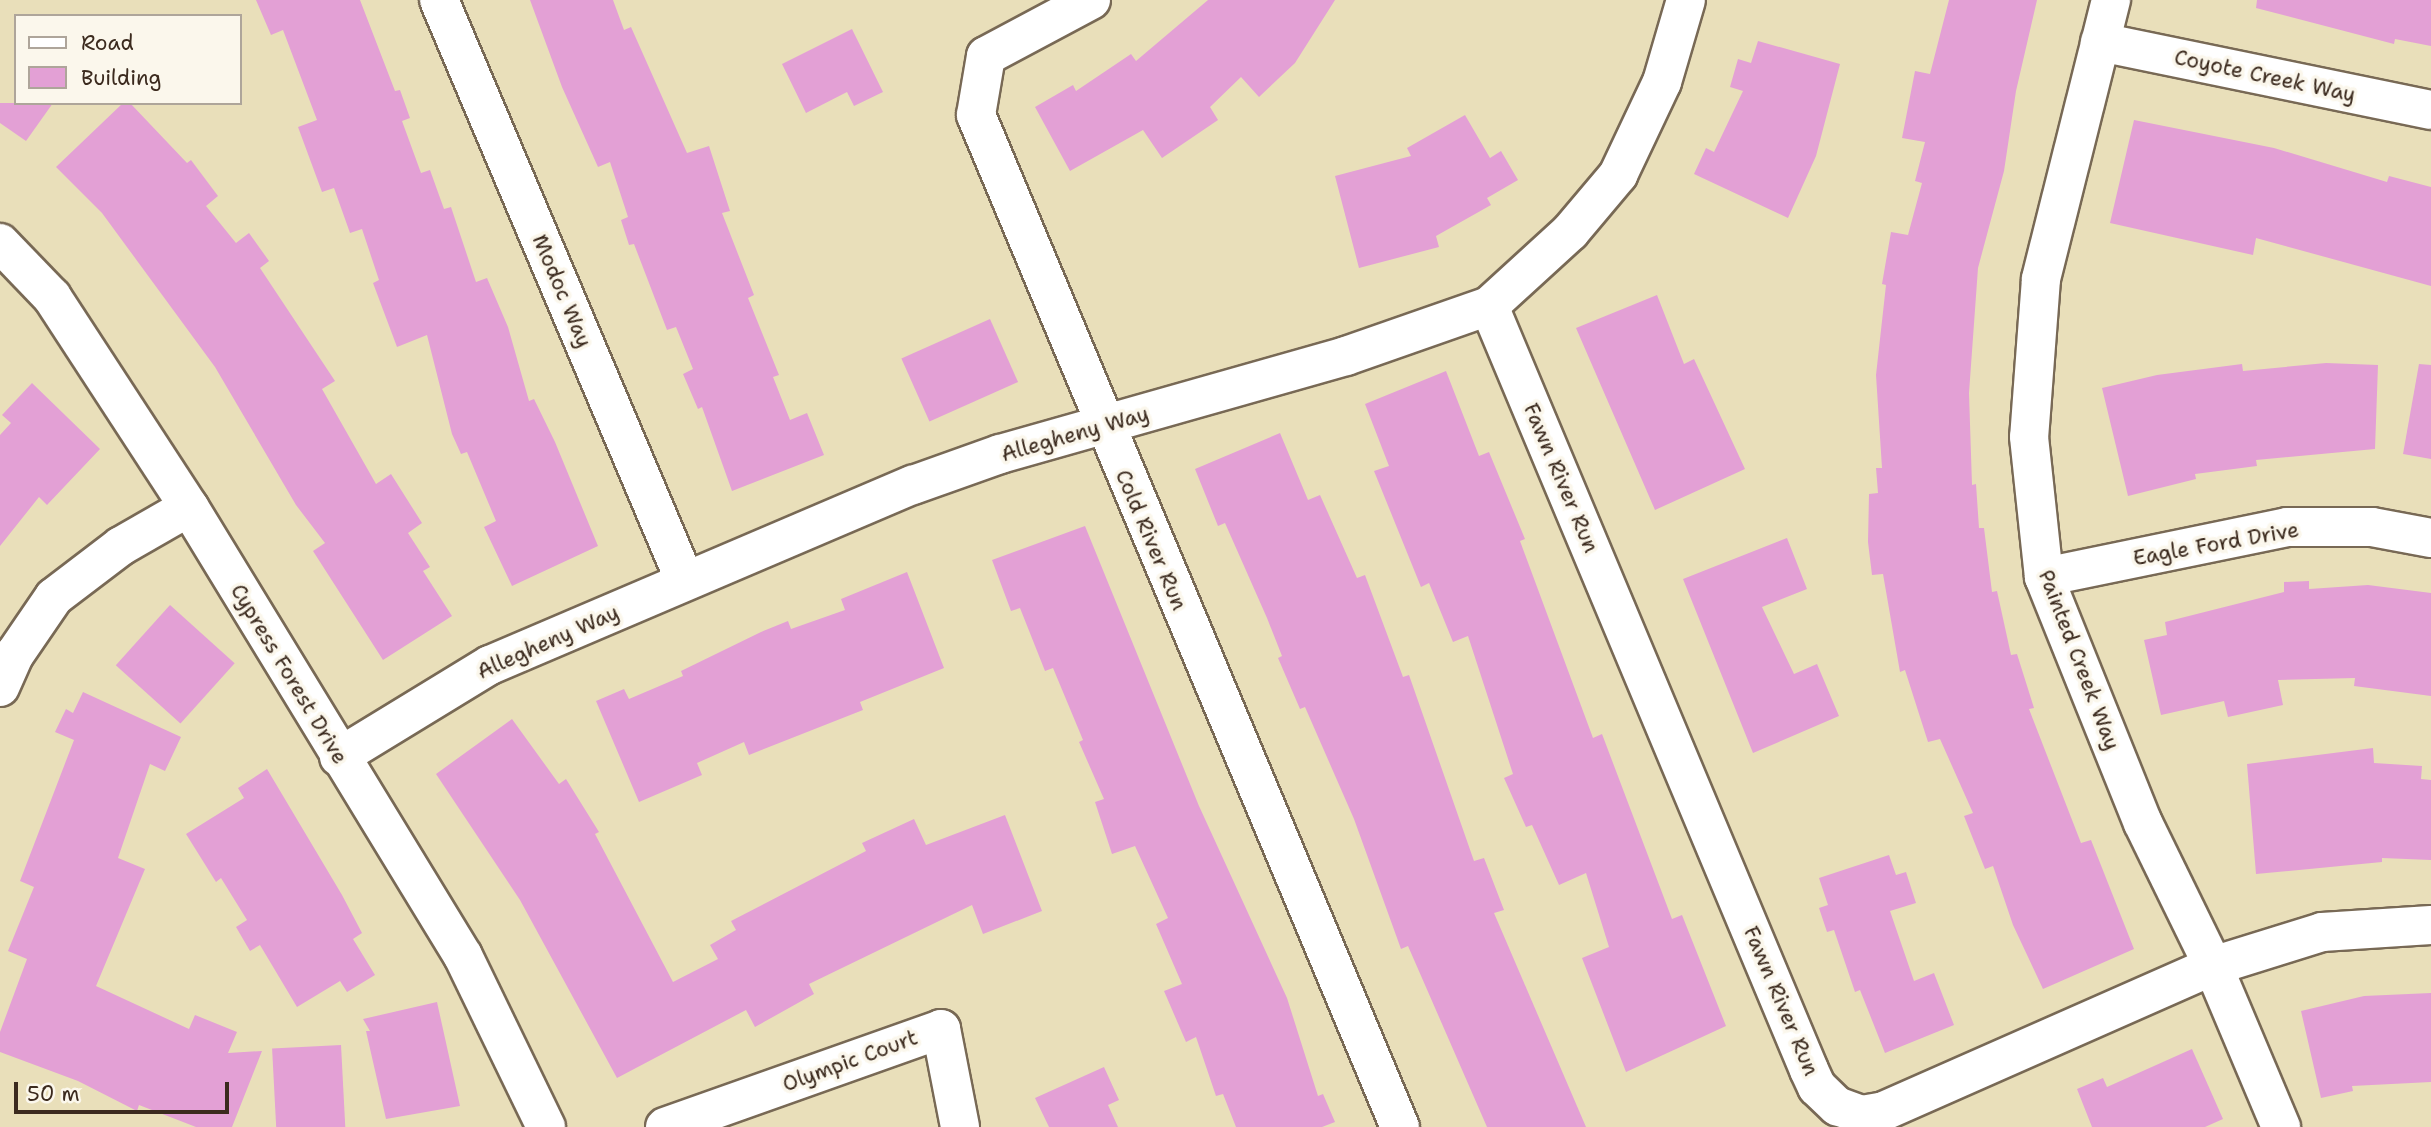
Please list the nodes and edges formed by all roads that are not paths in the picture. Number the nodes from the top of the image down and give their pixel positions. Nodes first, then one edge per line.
1 (439, 0) edge
2 (1091, 0) edge
3 (1686, 0) edge
4 (2110, 0) edge
5 (2099, 42) junction
6 (2431, 110) edge
7 (0, 243) edge
8 (1489, 306) junction
9 (1103, 427) junction
10 (189, 507) junction
11 (2431, 538) edge
12 (2043, 577) junction
13 (685, 581) junction
14 (0, 687) edge
15 (339, 757) junction
16 (2431, 926) edge
17 (2213, 966) junction
18 (545, 1127) edge
19 (665, 1127) edge
20 (960, 1127) edge
21 (1400, 1127) edge
22 (2281, 1127) edge

1 - 13 street, Modoc Way
2 - 9 street, Cold River Run
3 - 8 street, Allegheny Way
4 - 5 street, Painted Creek Way
5 - 6 street, Coyote Creek Way
5 - 12 street, Painted Creek Way
7 - 10 street, Cypress Forest Drive
8 - 9 street, Allegheny Way
8 - 17 street, Fawn River Run
9 - 13 street, Allegheny Way
9 - 21 street, Cold River Run
10 - 14 street
10 - 15 street, Cypress Forest Drive
11 - 12 street, Eagle Ford Drive
12 - 17 street, Painted Creek Way
13 - 15 street, Allegheny Way
15 - 18 street, Cypress Forest Drive
16 - 17 street, Fawn River Run
17 - 22 street, Painted Creek Way
19 - 20 street, Olympic Court

